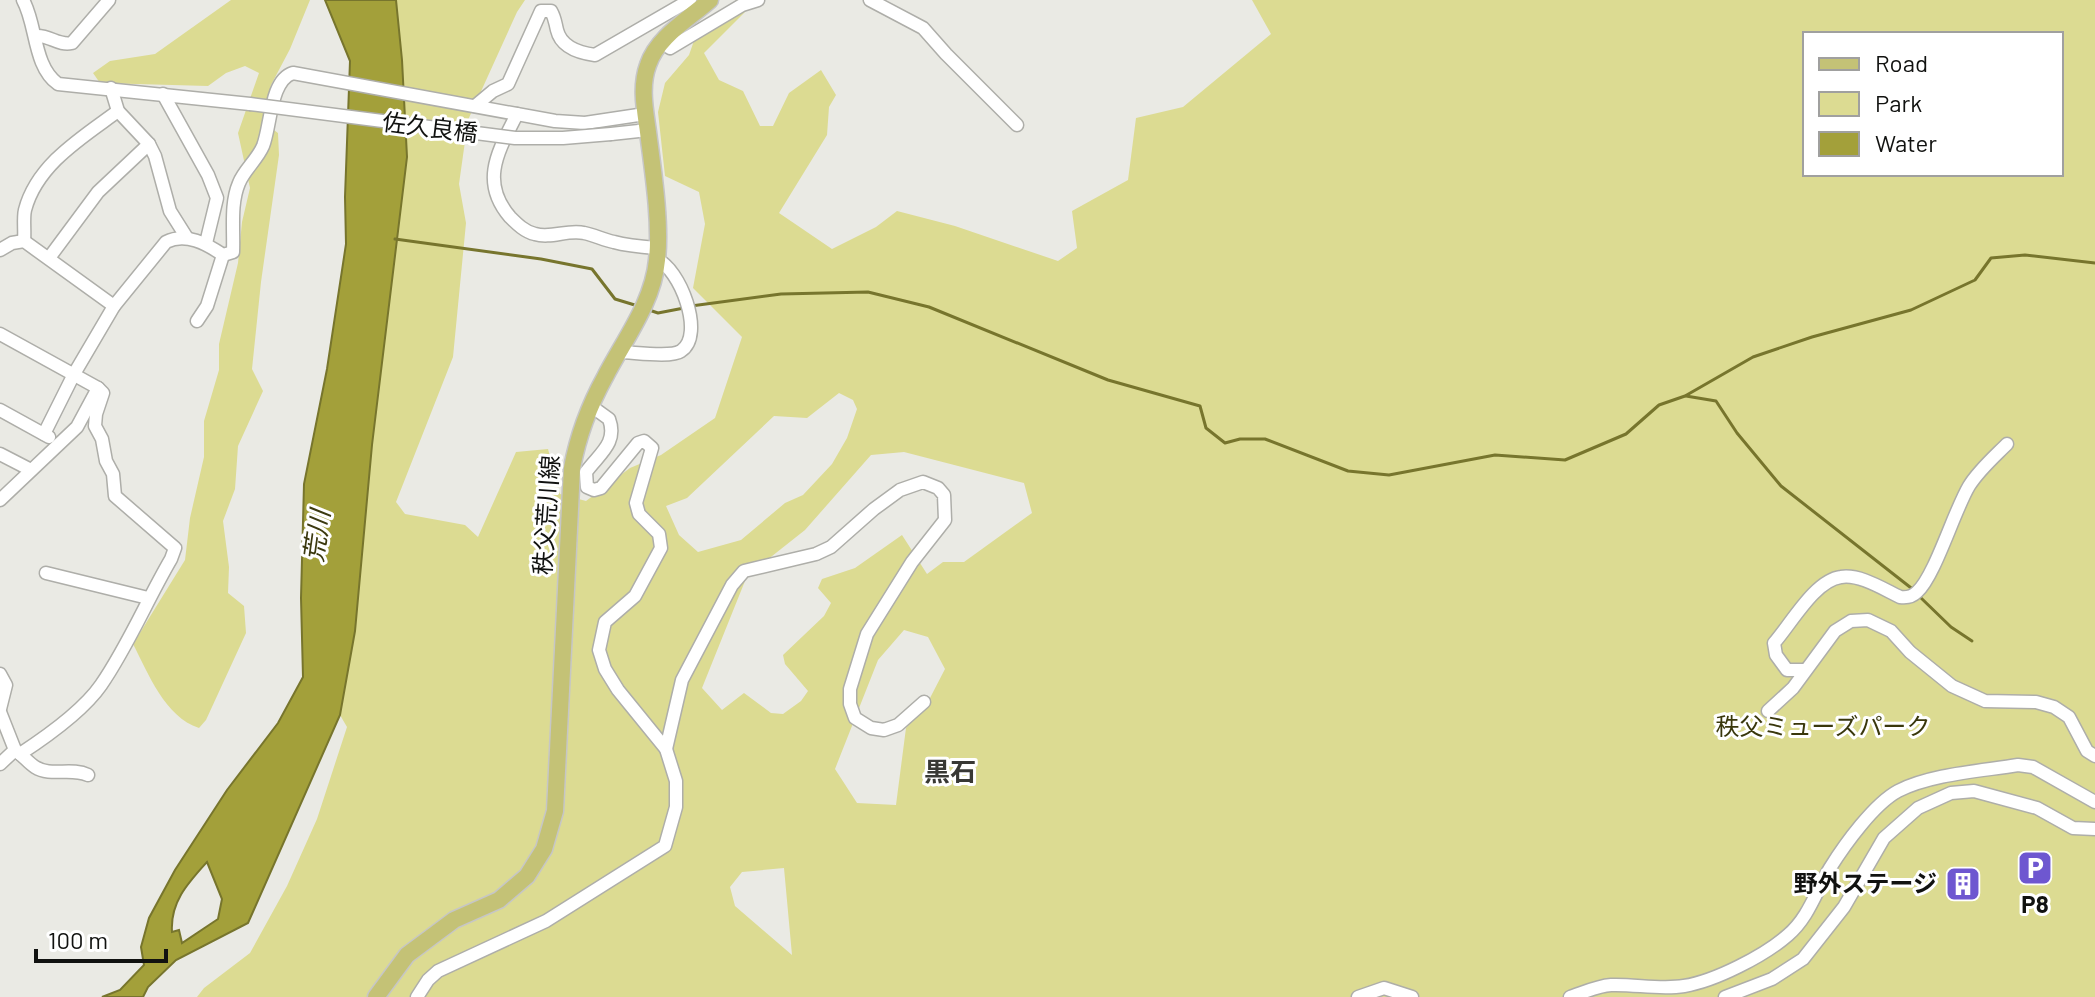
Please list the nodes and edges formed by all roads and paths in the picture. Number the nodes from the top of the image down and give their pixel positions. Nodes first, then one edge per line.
1 (109, 0) edge
2 (690, 0) edge
3 (710, 0) edge
4 (758, 0) edge
5 (870, 0) edge
6 (29, 2) edge
7 (36, 36) junction
8 (662, 42) junction
9 (111, 88) junction
10 (163, 94) junction
11 (475, 106) junction
12 (118, 111) junction
13 (517, 114) junction
14 (646, 122) junction
15 (1017, 125) dead end
16 (149, 144) junction
17 (187, 238) junction
18 (24, 241) junction
19 (206, 243) junction
20 (0, 250) edge
21 (657, 254) junction
22 (223, 255) junction
23 (49, 258) junction
24 (114, 306) junction
25 (197, 321) dead end
26 (0, 334) edge
27 (619, 352) junction
28 (74, 374) junction
29 (98, 388) junction
30 (591, 406) junction
31 (0, 410) edge
32 (44, 434) junction
33 (58, 443) junction
34 (2007, 444) dead end
35 (0, 454) edge
36 (31, 470) junction
37 (0, 500) edge
38 (46, 573) dead end
39 (148, 598) junction
40 (1803, 670) junction
41 (0, 674) edge
42 (924, 702) dead end
43 (0, 711) edge
44 (1768, 711) dead end
45 (666, 749) junction
46 (18, 752) junction
47 (2095, 756) edge
48 (0, 764) edge
49 (88, 775) dead end
50 (2095, 802) edge
51 (2095, 829) edge
52 (376, 997) edge
53 (417, 997) edge
54 (1358, 997) edge
55 (1412, 997) edge
56 (1570, 997) edge
57 (1725, 997) edge

1 - 7 street
2 - 11 street
3 - 8 main road, 秩父荒川線
4 - 8 street
5 - 15 street
6 - 7 street
7 - 9 street, 佐久良橋
8 - 14 main road, 秩父荒川線
9 - 10 street, 佐久良橋
9 - 12 street
10 - 14 street, 佐久良橋, bridge
10 - 19 street
11 - 13 street
11 - 22 street
12 - 16 street
12 - 18 street
13 - 14 street
13 - 21 street
14 - 21 main road, 秩父荒川線
16 - 17 street
16 - 23 street
17 - 19 street
17 - 24 street
18 - 20 street
18 - 23 street
19 - 22 street
21 - 27 main road, 秩父荒川線
21 - 27 street
22 - 25 street
23 - 24 street
24 - 28 street
26 - 28 street
27 - 30 main road, 秩父荒川線
28 - 29 street
28 - 32 street
29 - 33 street
29 - 39 street
30 - 45 street
30 - 52 main road, 秩父荒川線
31 - 32 street
32 - 33 street
33 - 36 street
34 - 40 street
35 - 36 street
36 - 37 street
38 - 39 street
39 - 46 street
40 - 44 street
40 - 47 street
41 - 43 street
42 - 45 street
43 - 46 street
45 - 53 street
46 - 48 street
46 - 49 street
50 - 56 street
51 - 57 street
54 - 55 street

